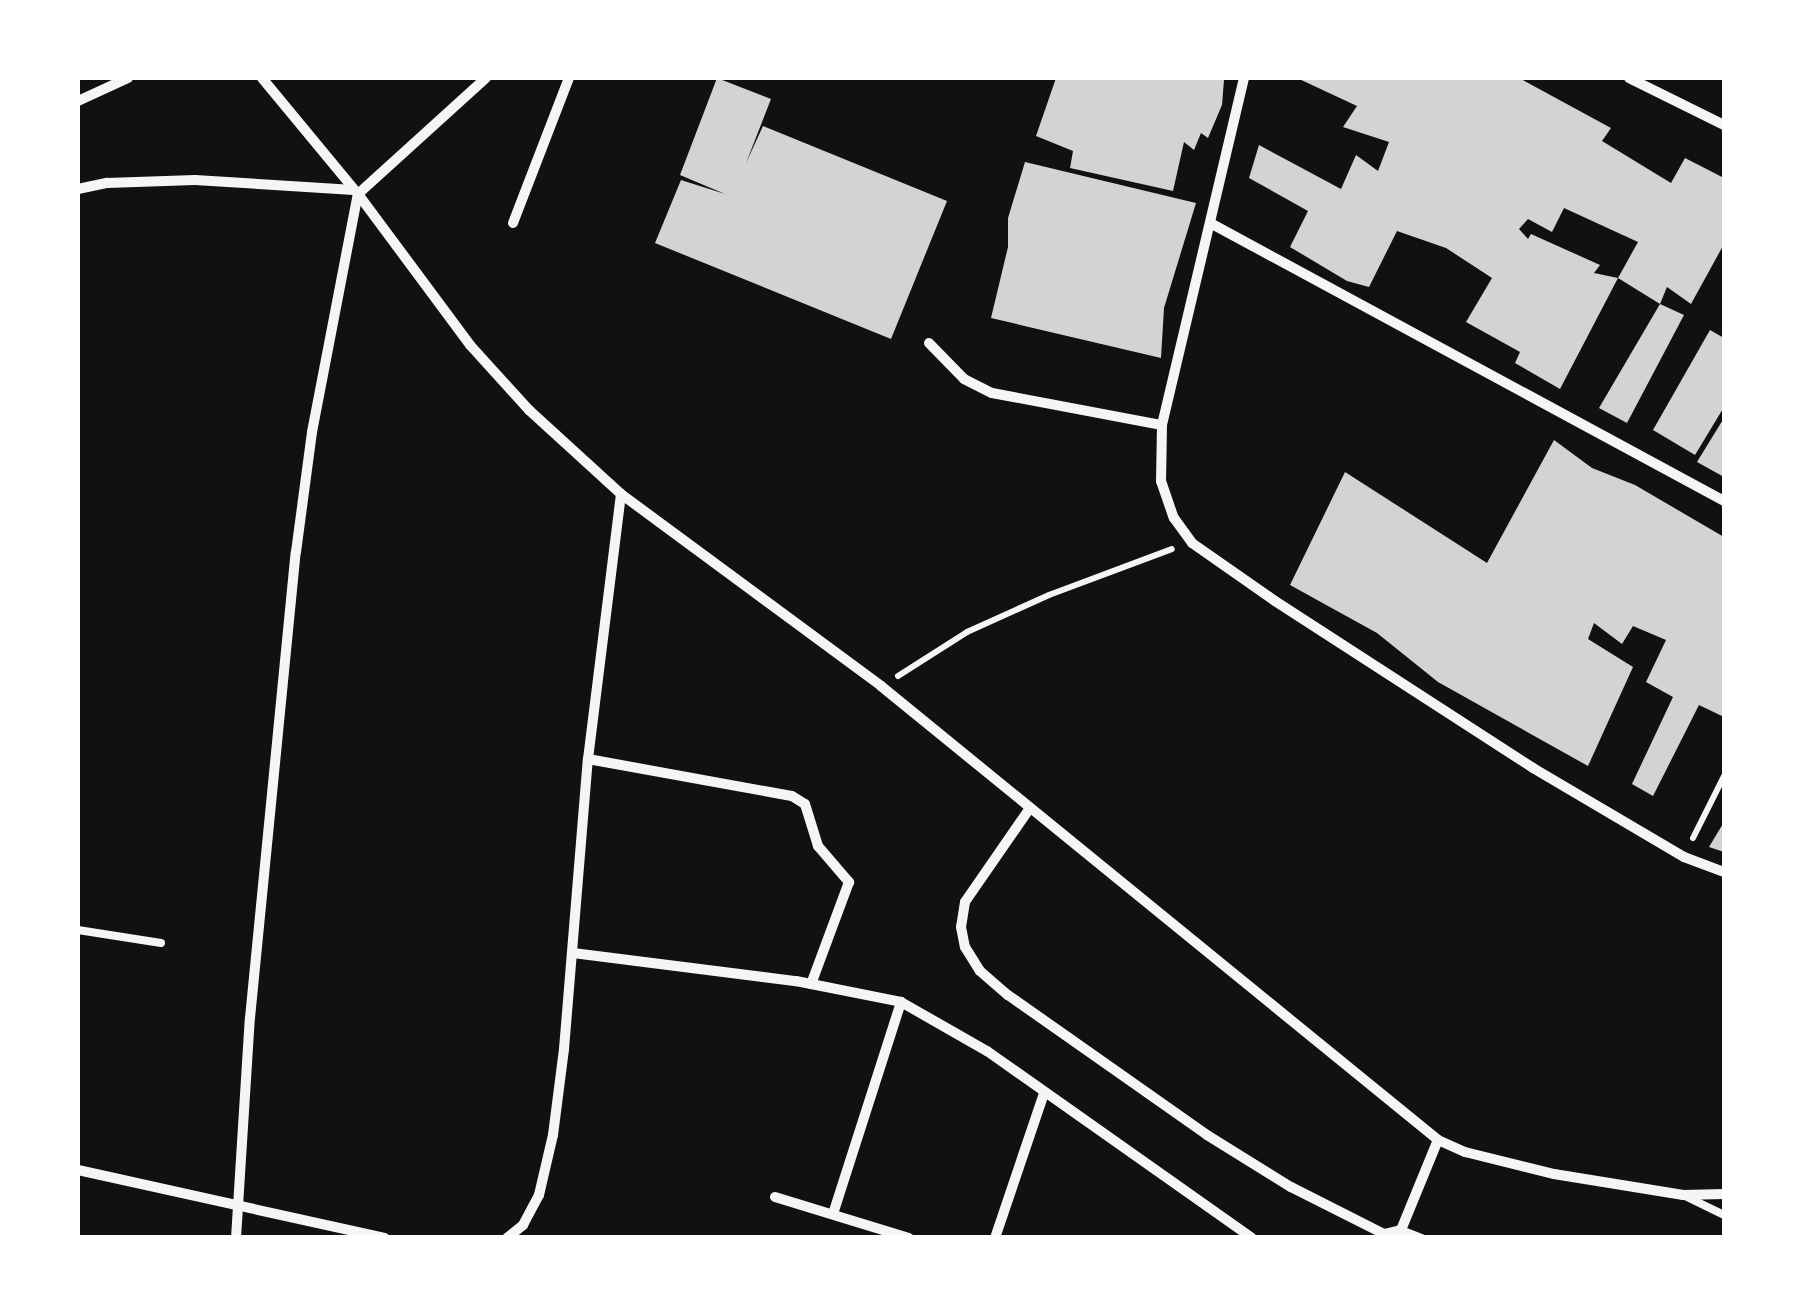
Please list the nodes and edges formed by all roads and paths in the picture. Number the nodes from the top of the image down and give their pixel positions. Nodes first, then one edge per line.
1 (128, 78) edge
2 (262, 78) edge
3 (486, 78) edge
4 (569, 78) edge
5 (1244, 78) edge
6 (1629, 78) edge
7 (78, 102) edge
8 (1724, 126) edge
9 (78, 189) edge
10 (356, 192) junction
11 (513, 223) dead end
12 (1212, 224) junction
13 (930, 343) dead end
14 (1162, 425) junction
15 (621, 494) junction
16 (1724, 501) edge
17 (1192, 543) junction
18 (882, 686) junction
19 (588, 759) junction
20 (1724, 776) edge
21 (1030, 808) junction
22 (1684, 856) junction
23 (1724, 872) edge
24 (78, 930) edge
25 (161, 944) dead end
26 (574, 953) junction
27 (811, 984) junction
28 (901, 1002) junction
29 (1044, 1092) junction
30 (1438, 1140) junction
31 (78, 1170) edge
32 (1724, 1194) edge
33 (1683, 1195) junction
34 (775, 1197) dead end
35 (238, 1206) junction
36 (834, 1214) junction
37 (1724, 1214) edge
38 (1401, 1230) junction
39 (236, 1238) edge
40 (385, 1238) edge
41 (507, 1238) edge
42 (909, 1238) edge
43 (995, 1238) edge
44 (1252, 1238) edge
45 (1422, 1238) edge

1 - 7 street
2 - 10 street
3 - 10 street
4 - 11 street
5 - 12 street
6 - 8 street
9 - 10 street
10 - 15 street
10 - 35 street
12 - 14 street
12 - 16 street
13 - 14 street
14 - 17 street
15 - 18 street
15 - 19 street
17 - 18 path
17 - 22 street
18 - 21 street
19 - 26 street
19 - 27 street
20 - 22 path
21 - 30 street
21 - 38 street
22 - 23 street
24 - 25 lane
26 - 27 street
26 - 41 street
27 - 28 street
28 - 29 street
28 - 36 street
29 - 43 street
29 - 44 street
30 - 33 street
30 - 38 street
31 - 35 street
32 - 33 street
33 - 37 lane
34 - 36 street
35 - 39 street
35 - 40 street
36 - 42 street
38 - 45 lane

